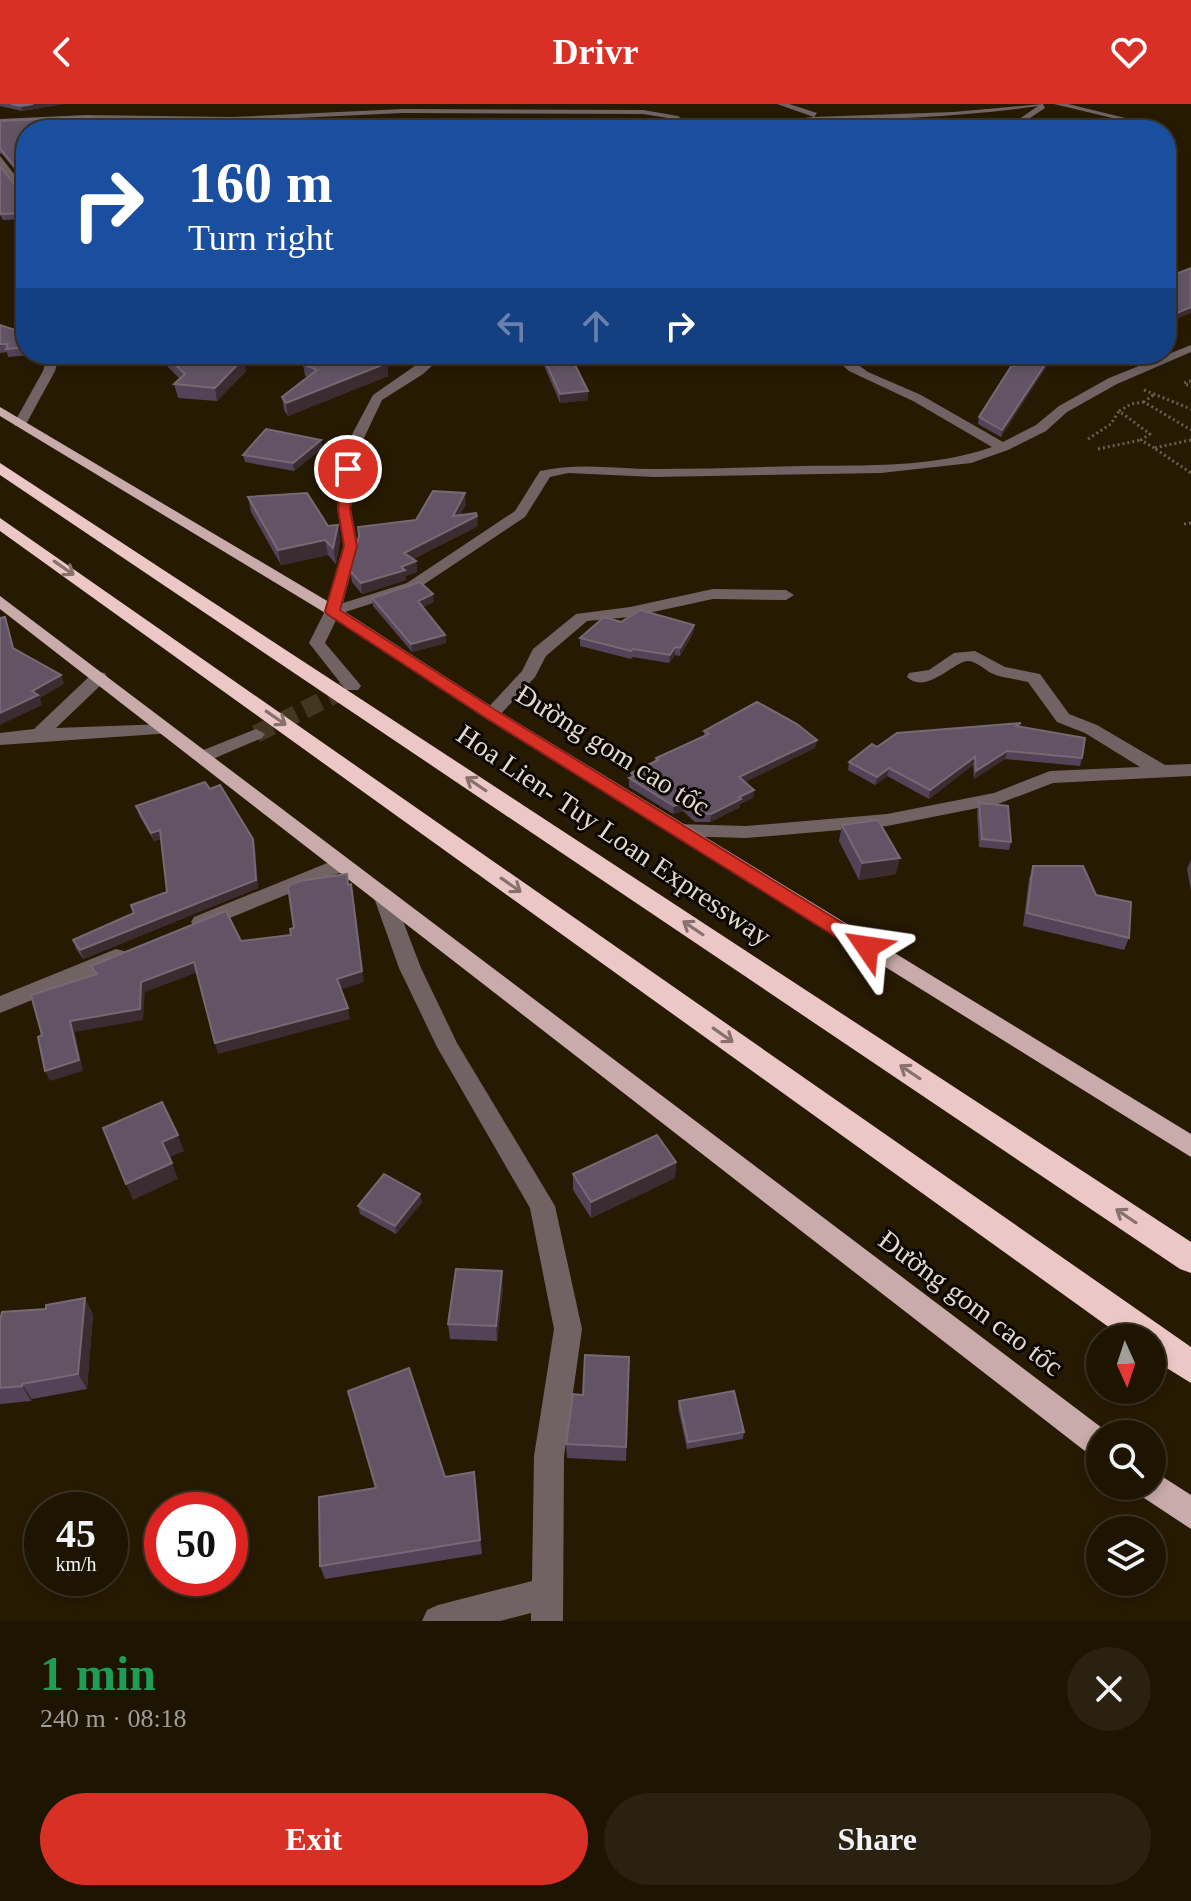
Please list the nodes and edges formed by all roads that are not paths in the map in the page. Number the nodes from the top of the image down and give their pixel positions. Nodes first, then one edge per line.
1 (781, 104) edge
2 (907, 104) edge
3 (1039, 104) edge
4 (1047, 104) edge
5 (1058, 104) edge
6 (928, 115) junction
7 (822, 118) junction
8 (22, 120) edge
9 (682, 120) edge
10 (801, 120) edge
11 (1022, 120) edge
12 (1128, 120) edge
13 (0, 159) edge
14 (16, 181) edge
15 (51, 364) edge
16 (427, 364) edge
17 (849, 364) edge
18 (1153, 364) edge
19 (0, 411) edge
20 (20, 423) junction
21 (1003, 447) junction
22 (0, 468) edge
23 (0, 523) edge
24 (786, 595) dead end
25 (0, 601) edge
26 (333, 611) junction
27 (99, 677) junction
28 (915, 677) dead end
29 (352, 686) dead end
30 (491, 714) junction
31 (166, 729) junction
32 (39, 734) junction
33 (256, 734) tunnel mouth
34 (0, 739) edge
35 (202, 757) junction
36 (1191, 770) edge
37 (1162, 772) junction
38 (677, 830) junction
39 (342, 864) junction
40 (383, 895) junction
41 (185, 929) edge
42 (142, 946) edge
43 (0, 1005) edge
44 (1191, 1147) edge
45 (1191, 1259) edge
46 (1131, 1324) edge
47 (1166, 1349) edge
48 (1191, 1367) edge
49 (1086, 1434) edge
50 (1166, 1495) edge
51 (1191, 1514) edge
52 (546, 1607) edge
53 (438, 1621) edge

1 - 7 street
2 - 6 street
3 - 6 street
4 - 11 street
5 - 12 street
6 - 7 street
7 - 10 street
8 - 9 street
13 - 14 street
15 - 20 street
16 - 26 street
17 - 21 street
18 - 21 street
19 - 20 main road, Đường gom cao tốc
20 - 26 main road, Đường gom cao tốc
21 - 26 street
45 -> 22 highway, Hoa Lien- Tuy Loan Expressway
23 -> 46 highway
24 - 30 street
25 - 27 main road, Đường gom cao tốc
26 - 29 street
26 - 30 main road, Đường gom cao tốc
27 - 31 main road, Đường gom cao tốc
27 - 32 street
28 - 37 street
30 - 38 main road, Đường gom cao tốc
31 - 32 street
31 - 35 main road, Đường gom cao tốc
32 - 34 street
33 - 35 street
35 - 39 main road, Đường gom cao tốc
36 - 37 street
37 - 38 street
38 - 44 main road, Đường gom cao tốc
39 - 40 main road, Đường gom cao tốc
39 - 41 street
40 - 49 main road, Đường gom cao tốc
40 - 52 street
42 - 43 street
47 - 48 highway
50 - 51 main road
52 - 53 street

